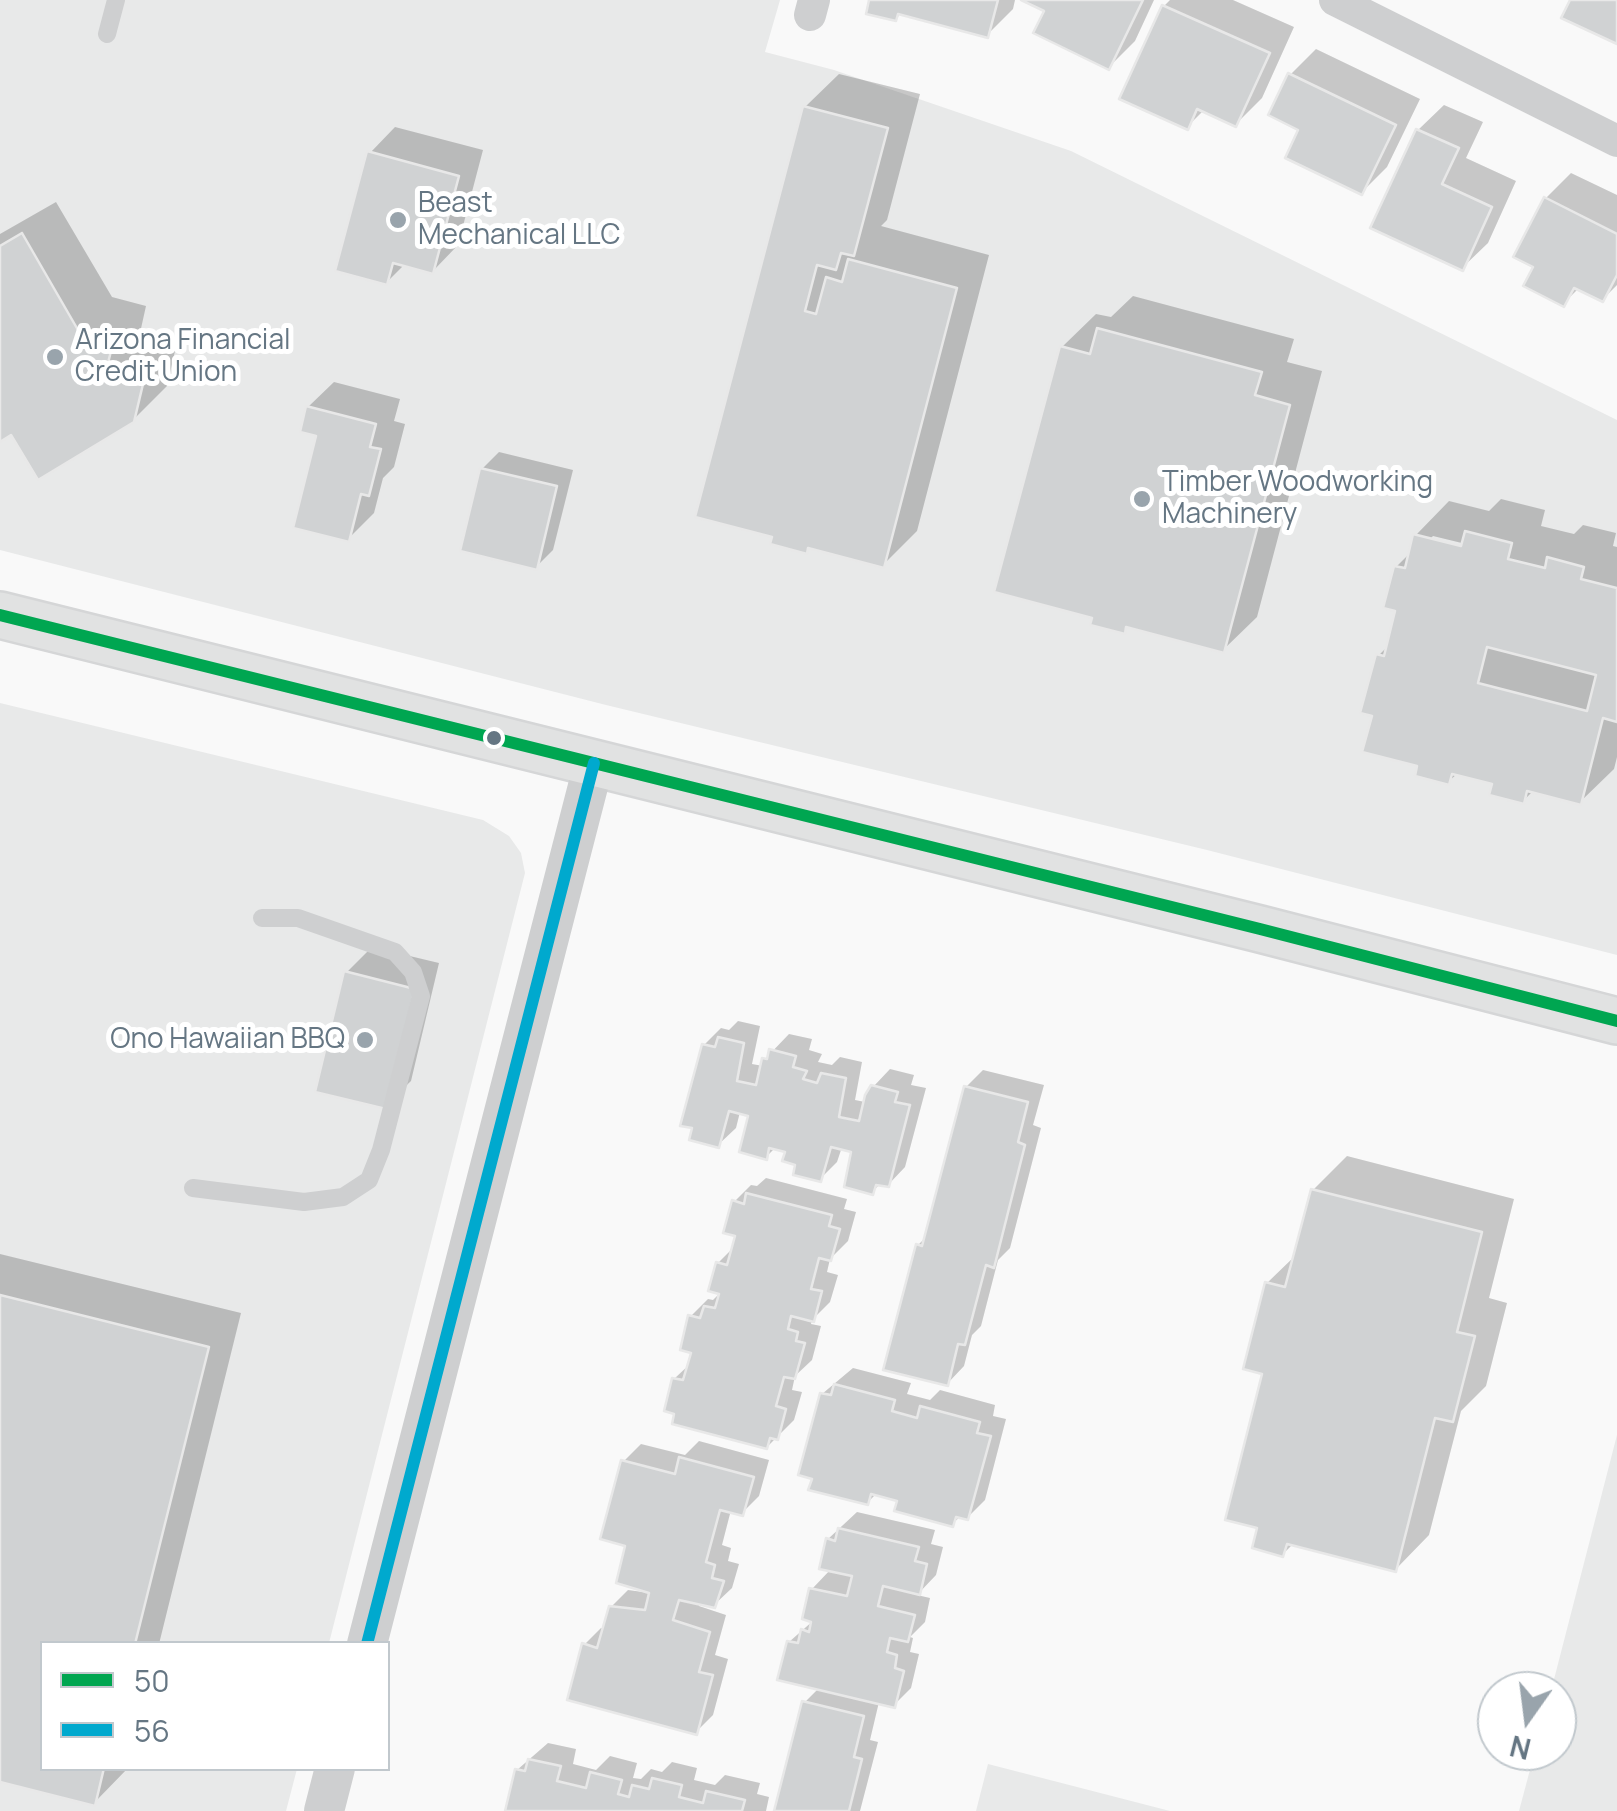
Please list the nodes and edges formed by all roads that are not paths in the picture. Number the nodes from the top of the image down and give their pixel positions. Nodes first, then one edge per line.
1 (116, 0) edge
2 (1335, 0) edge
3 (108, 34) dead end
4 (1617, 141) edge
5 (0, 614) edge
6 (594, 763) junction
7 (262, 918) dead end
8 (1617, 1021) edge
9 (193, 1188) dead end
10 (368, 1641) edge
11 (334, 1771) edge
12 (324, 1811) edge

1 - 3 lane
2 - 4 street
5 - 6 main road
6 - 8 main road
6 - 10 street
7 - 9 lane
11 - 12 street

